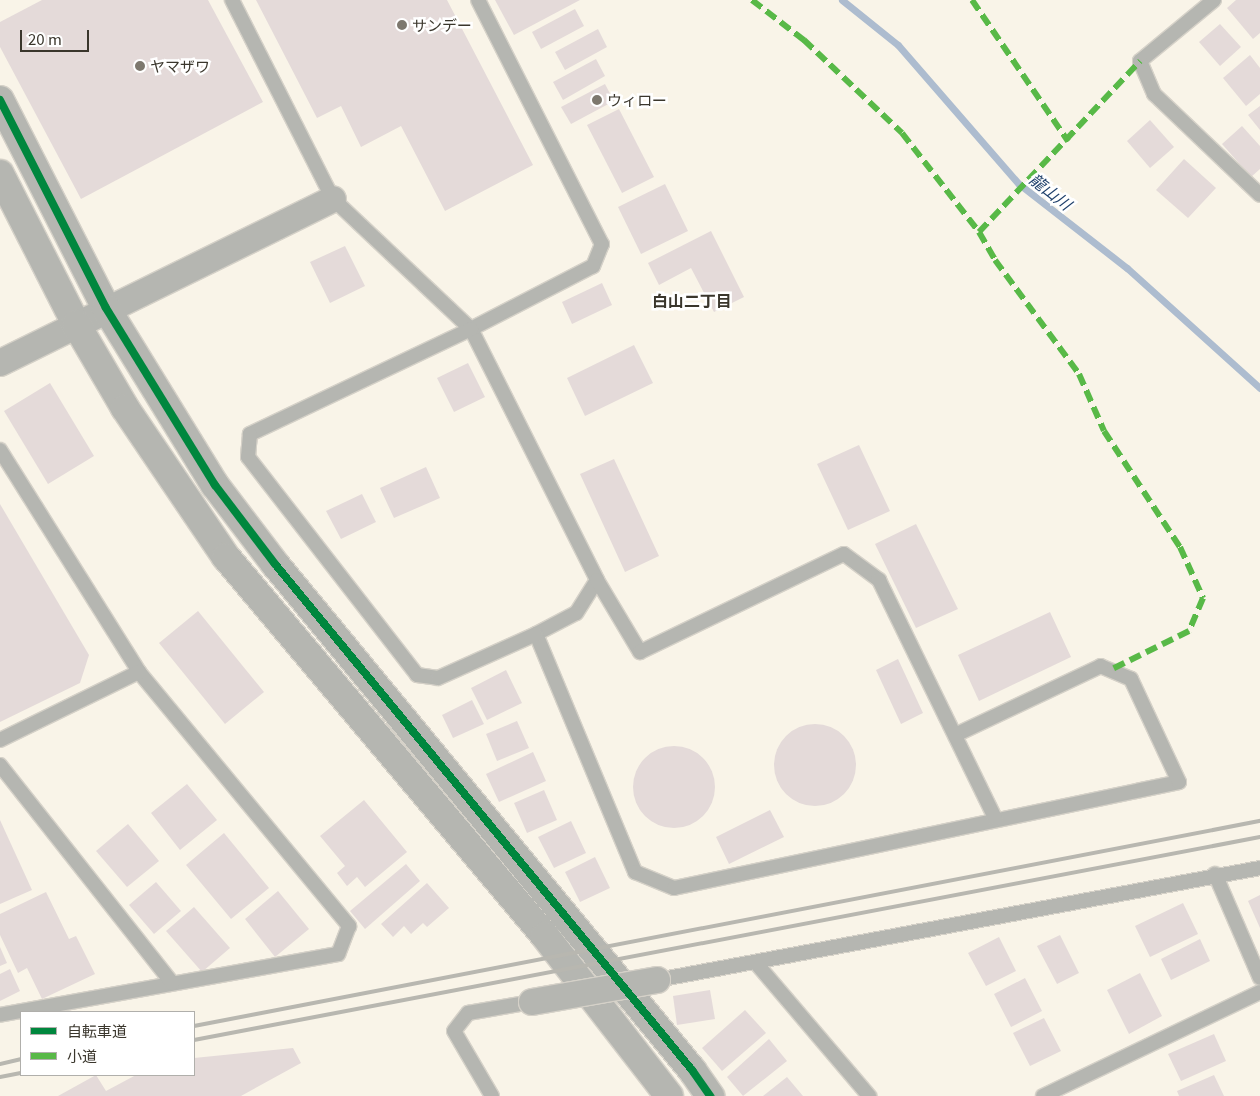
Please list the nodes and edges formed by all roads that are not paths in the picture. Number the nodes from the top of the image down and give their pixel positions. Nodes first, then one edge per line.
1 (232, 0) edge
2 (478, 0) edge
3 (1214, 0) edge
4 (0, 100) edge
5 (0, 174) edge
6 (1258, 190) edge
7 (333, 199) junction
8 (106, 308) junction
9 (76, 324) junction
10 (471, 329) junction
11 (0, 363) edge
12 (0, 450) edge
13 (597, 580) junction
14 (536, 634) junction
15 (139, 672) junction
16 (955, 735) junction
17 (0, 740) edge
18 (0, 766) edge
19 (996, 818) junction
20 (1260, 868) edge
21 (1215, 874) junction
22 (756, 963) junction
23 (1260, 978) edge
24 (657, 980) joint
25 (172, 983) junction
26 (1260, 992) edge
27 (532, 1002) joint
28 (20, 1011) edge
29 (22, 1011) edge
30 (0, 1015) edge
31 (492, 1096) edge
32 (669, 1096) edge
33 (710, 1096) edge
34 (869, 1096) edge
35 (1043, 1096) edge

1 - 7 lane
2 - 10 lane
3 - 6 lane
4 - 8 street
5 - 9 street
7 - 8 street
7 - 10 lane
8 - 9 street
8 - 33 street
9 - 11 street
9 - 32 street
10 - 13 lane
10 - 14 lane
12 - 15 lane
13 - 14 lane
13 - 16 lane
14 - 19 lane
15 - 17 lane
15 - 25 lane
16 - 19 lane
16 - 19 lane
18 - 25 lane
20 - 21 lane
21 - 22 lane
21 - 23 lane
22 - 24 lane
22 - 34 lane
24 - 27 street, bridge
25 - 29 lane
26 - 35 lane
27 - 31 lane
28 - 30 lane

